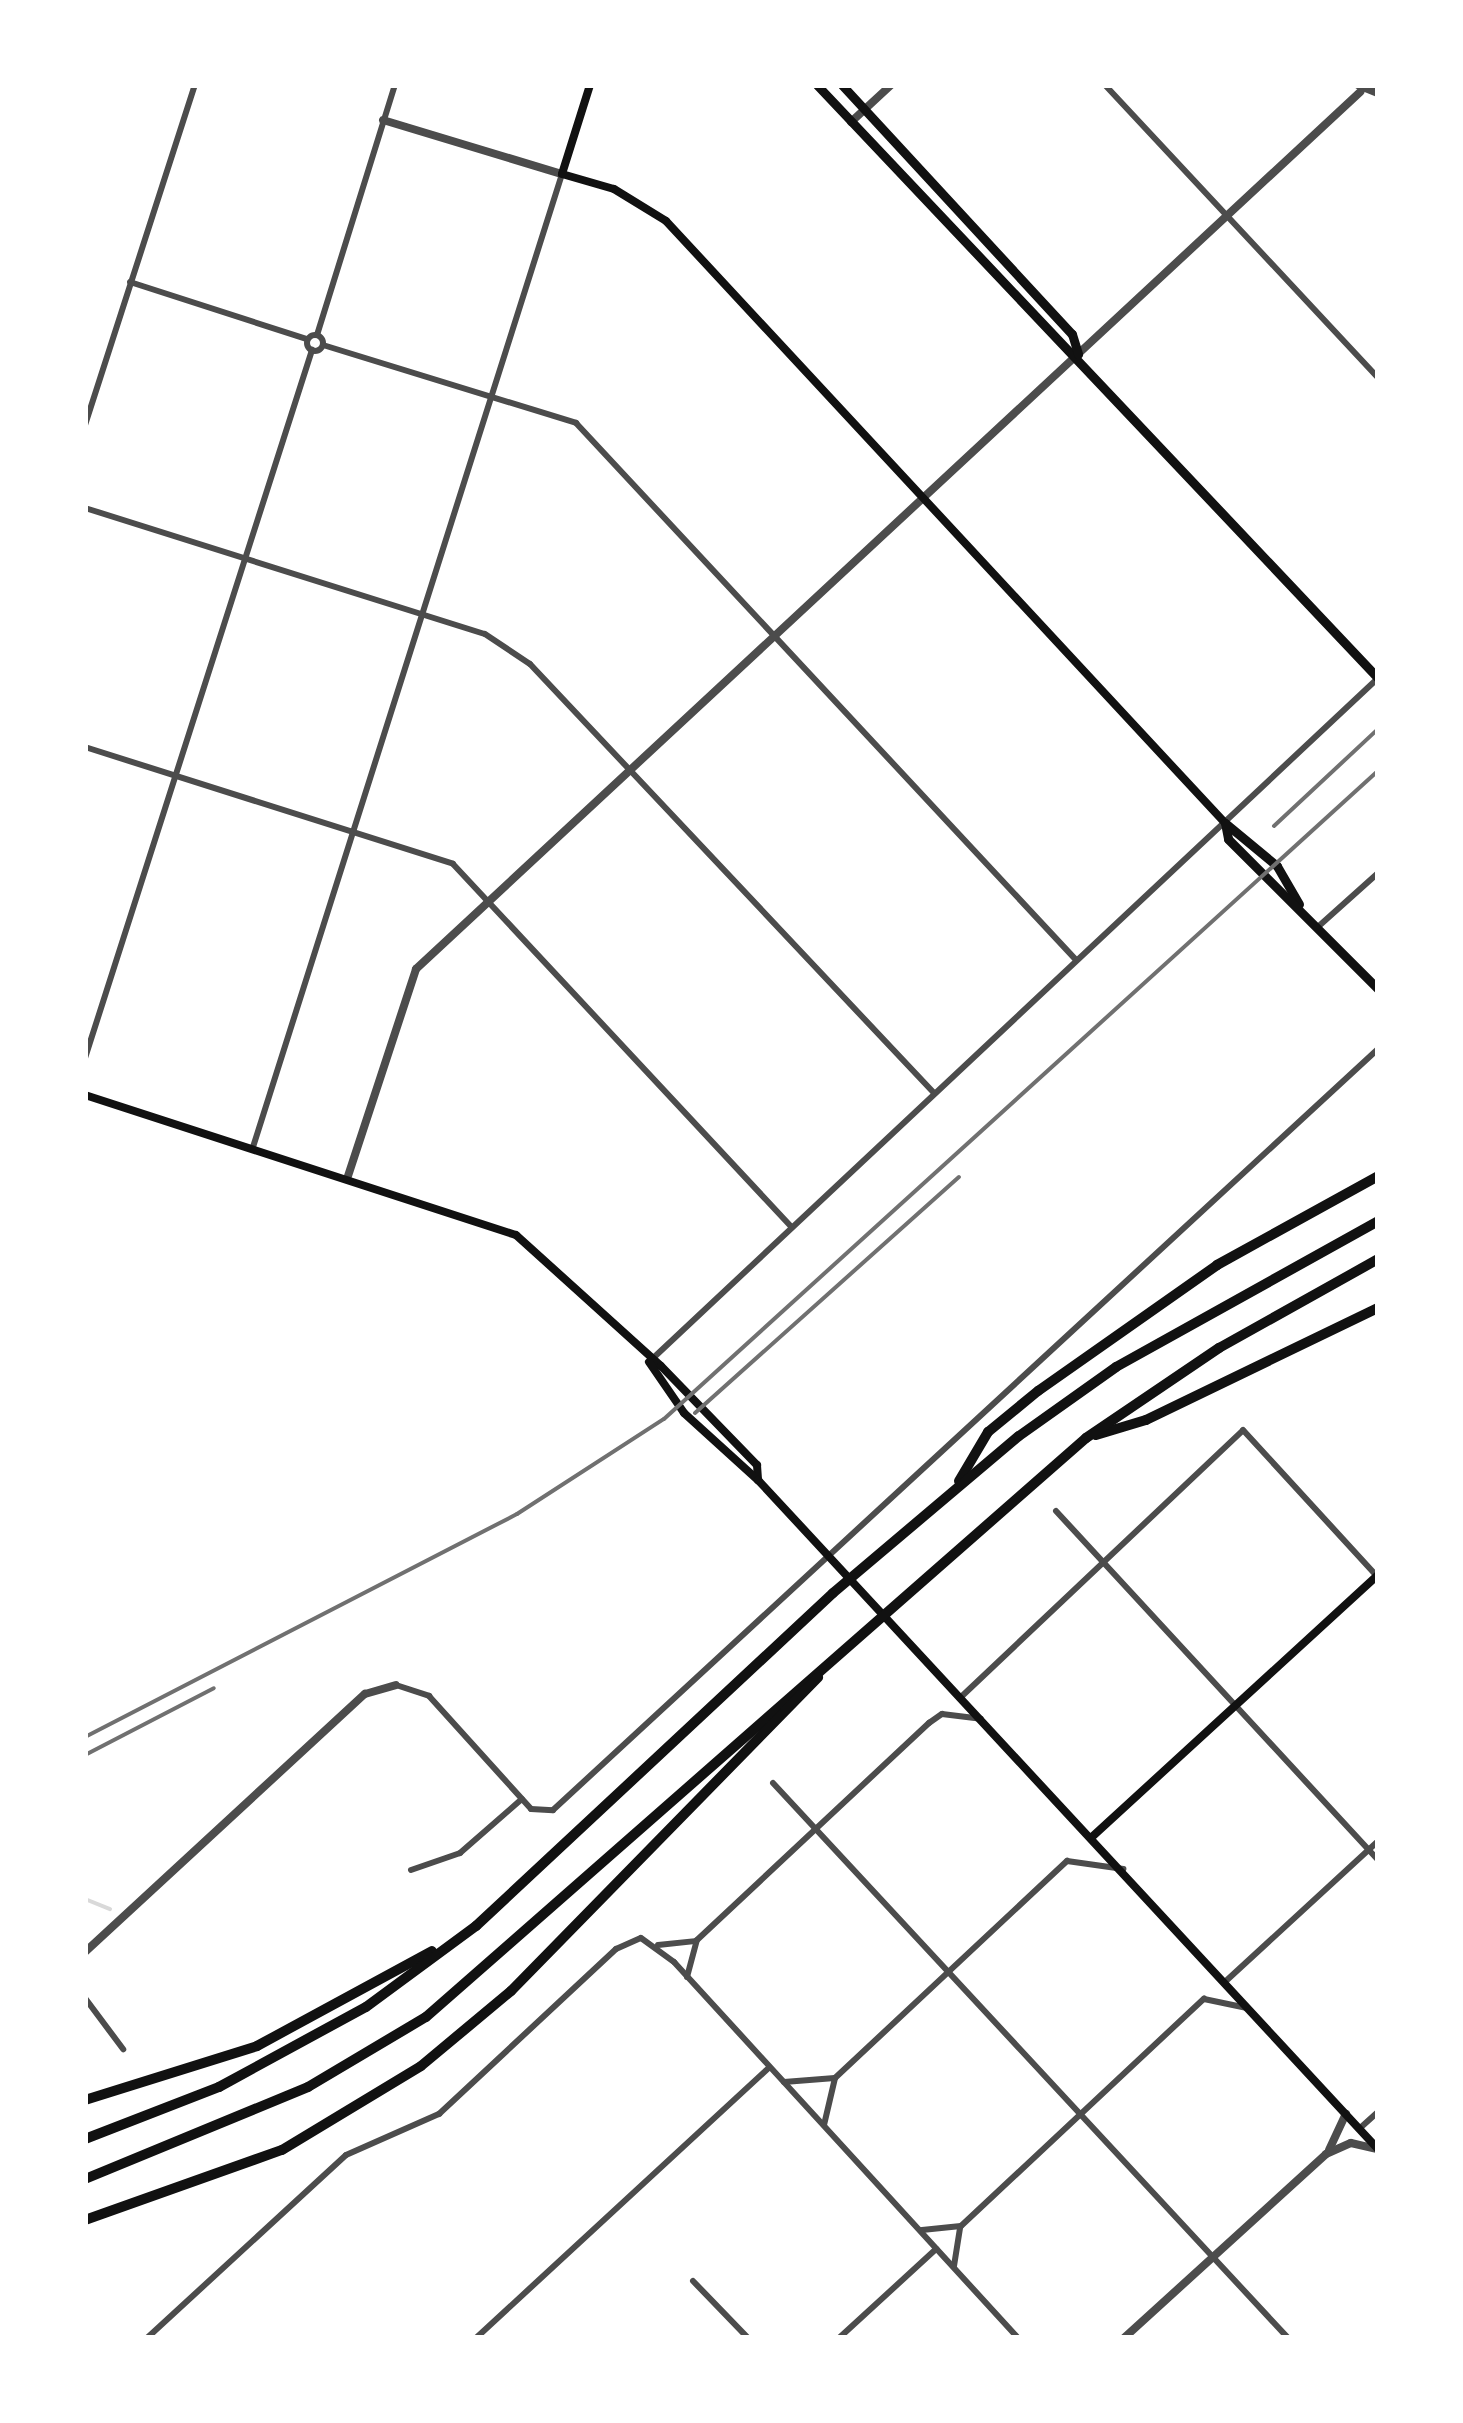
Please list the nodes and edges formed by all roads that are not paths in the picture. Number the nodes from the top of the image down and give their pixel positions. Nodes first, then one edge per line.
1 (195, 85) edge
2 (394, 85) edge
3 (590, 85) edge
4 (817, 85) edge
5 (842, 85) edge
6 (891, 85) edge
7 (1105, 85) edge
8 (1359, 88) edge
9 (1378, 93) edge
10 (864, 110) junction
11 (384, 120) junction
12 (851, 122) junction
13 (562, 174) junction
14 (1226, 216) junction
15 (130, 282) junction
16 (317, 335) junction
17 (308, 339) junction
18 (322, 345) junction
19 (312, 350) junction
20 (1078, 354) junction
21 (1378, 378) edge
22 (492, 397) junction
23 (85, 424) edge
24 (923, 498) junction
25 (85, 508) edge
26 (244, 560) junction
27 (422, 614) junction
28 (774, 636) junction
29 (1378, 678) edge
30 (85, 747) edge
31 (631, 768) junction
32 (175, 777) junction
33 (1225, 823) junction
34 (353, 832) junction
35 (1378, 873) edge
36 (488, 901) junction
37 (1299, 904) junction
38 (1320, 925) junction
39 (1076, 960) junction
40 (1378, 988) edge
41 (1378, 1049) edge
42 (85, 1058) edge
43 (934, 1093) junction
44 (85, 1095) edge
45 (253, 1148) junction
46 (348, 1176) junction
47 (1378, 1176) edge
48 (1378, 1222) edge
49 (791, 1227) junction
50 (1378, 1259) edge
51 (1378, 1308) edge
52 (649, 1362) junction
53 (1086, 1438) junction
54 (758, 1480) junction
55 (955, 1488) junction
56 (1056, 1511) dead end
57 (825, 1554) junction
58 (1099, 1562) junction
59 (1378, 1576) edge
60 (848, 1643) junction
61 (396, 1685) joint
62 (962, 1697) junction
63 (1236, 1708) junction
64 (982, 1719) junction
65 (772, 1783) dead end
66 (522, 1799) junction
67 (815, 1832) junction
68 (1093, 1836) junction
69 (1378, 1841) edge
70 (1368, 1850) junction
71 (1378, 1860) edge
72 (1124, 1869) junction
73 (411, 1870) dead end
74 (476, 1926) junction
75 (698, 1940) junction
76 (657, 1945) junction
77 (85, 1952) edge
78 (949, 1973) junction
79 (687, 1977) junction
80 (1227, 1980) junction
81 (85, 1998) edge
82 (1253, 2010) junction
83 (123, 2049) dead end
84 (770, 2068) junction
85 (835, 2078) junction
86 (783, 2082) junction
87 (85, 2100) edge
88 (1378, 2112) edge
89 (1346, 2114) junction
90 (1080, 2116) junction
91 (824, 2126) junction
92 (1359, 2129) junction
93 (85, 2139) edge
94 (1378, 2149) edge
95 (1326, 2154) junction
96 (85, 2179) edge
97 (85, 2220) edge
98 (961, 2226) junction
99 (918, 2230) junction
100 (936, 2248) junction
101 (1210, 2259) junction
102 (954, 2268) junction
103 (693, 2281) dead end
104 (147, 2338) edge
105 (476, 2338) edge
106 (748, 2338) edge
107 (838, 2338) edge
108 (1018, 2338) edge
109 (1124, 2338) edge
110 (1288, 2338) edge

1 - 15 street
2 - 11 street
3 - 13 main road
4 - 12 main road
5 - 10 main road
6 - 10 street
7 - 14 street
8 - 9 street
8 - 14 street
10 - 12 street
10 - 20 main road
11 - 13 street
11 - 16 street
12 - 20 main road
13 - 22 street
13 - 24 main road
14 - 20 street
14 - 21 street
15 - 17 street
15 - 23 street
16 - 17 street
16 - 18 street
17 - 19 street
18 - 19 street
18 - 22 street
19 - 26 street
20 - 24 street
20 - 29 main road
22 - 27 street
22 - 28 street
24 - 28 street
24 - 33 main road
25 - 26 street
26 - 27 street
26 - 32 street
27 - 31 street
27 - 34 street
28 - 31 street
28 - 39 street
29 - 33 street
30 - 32 street
31 - 36 street
31 - 43 street
32 - 34 street
32 - 42 street
33 - 37 main road
33 - 37 main road
33 - 39 street
34 - 36 street
34 - 45 street
35 - 38 street
36 - 46 street
36 - 49 street
37 - 38 main road
38 - 40 main road
39 - 43 street
41 - 57 street
43 - 49 street
44 - 45 main road
45 - 46 main road
46 - 52 main road
47 - 55 highway
48 - 55 highway
49 - 52 street
50 - 53 highway
51 - 53 highway
52 - 54 main road
52 - 54 main road
53 - 60 highway
54 - 57 main road
55 - 74 highway
56 - 58 street
57 - 62 main road
57 - 66 street
58 - 59 street
58 - 62 street
58 - 63 street
59 - 63 main road
60 - 96 highway
60 - 97 highway
61 - 66 street
61 - 77 street
62 - 64 main road
63 - 68 main road
63 - 70 street
64 - 67 street
64 - 68 main road
65 - 67 street
66 - 73 street
67 - 75 street
67 - 78 street
68 - 72 main road
69 - 70 street
70 - 71 street
70 - 80 street
72 - 78 street
72 - 80 main road
74 - 87 highway
74 - 93 highway
75 - 76 street
75 - 79 street
76 - 79 street
76 - 104 street
78 - 85 street
78 - 90 street
79 - 84 street
80 - 82 main road
81 - 83 street
82 - 89 main road
82 - 90 street
84 - 86 street
84 - 105 street
85 - 86 street
85 - 91 street
86 - 91 street
88 - 92 street
89 - 92 main road
89 - 95 street
90 - 98 street
90 - 101 street
91 - 99 street
92 - 94 main road
94 - 95 street
95 - 101 street
98 - 99 street
98 - 102 street
99 - 100 street
100 - 102 street
100 - 107 street
101 - 109 street
101 - 110 street
102 - 108 street
103 - 106 street

